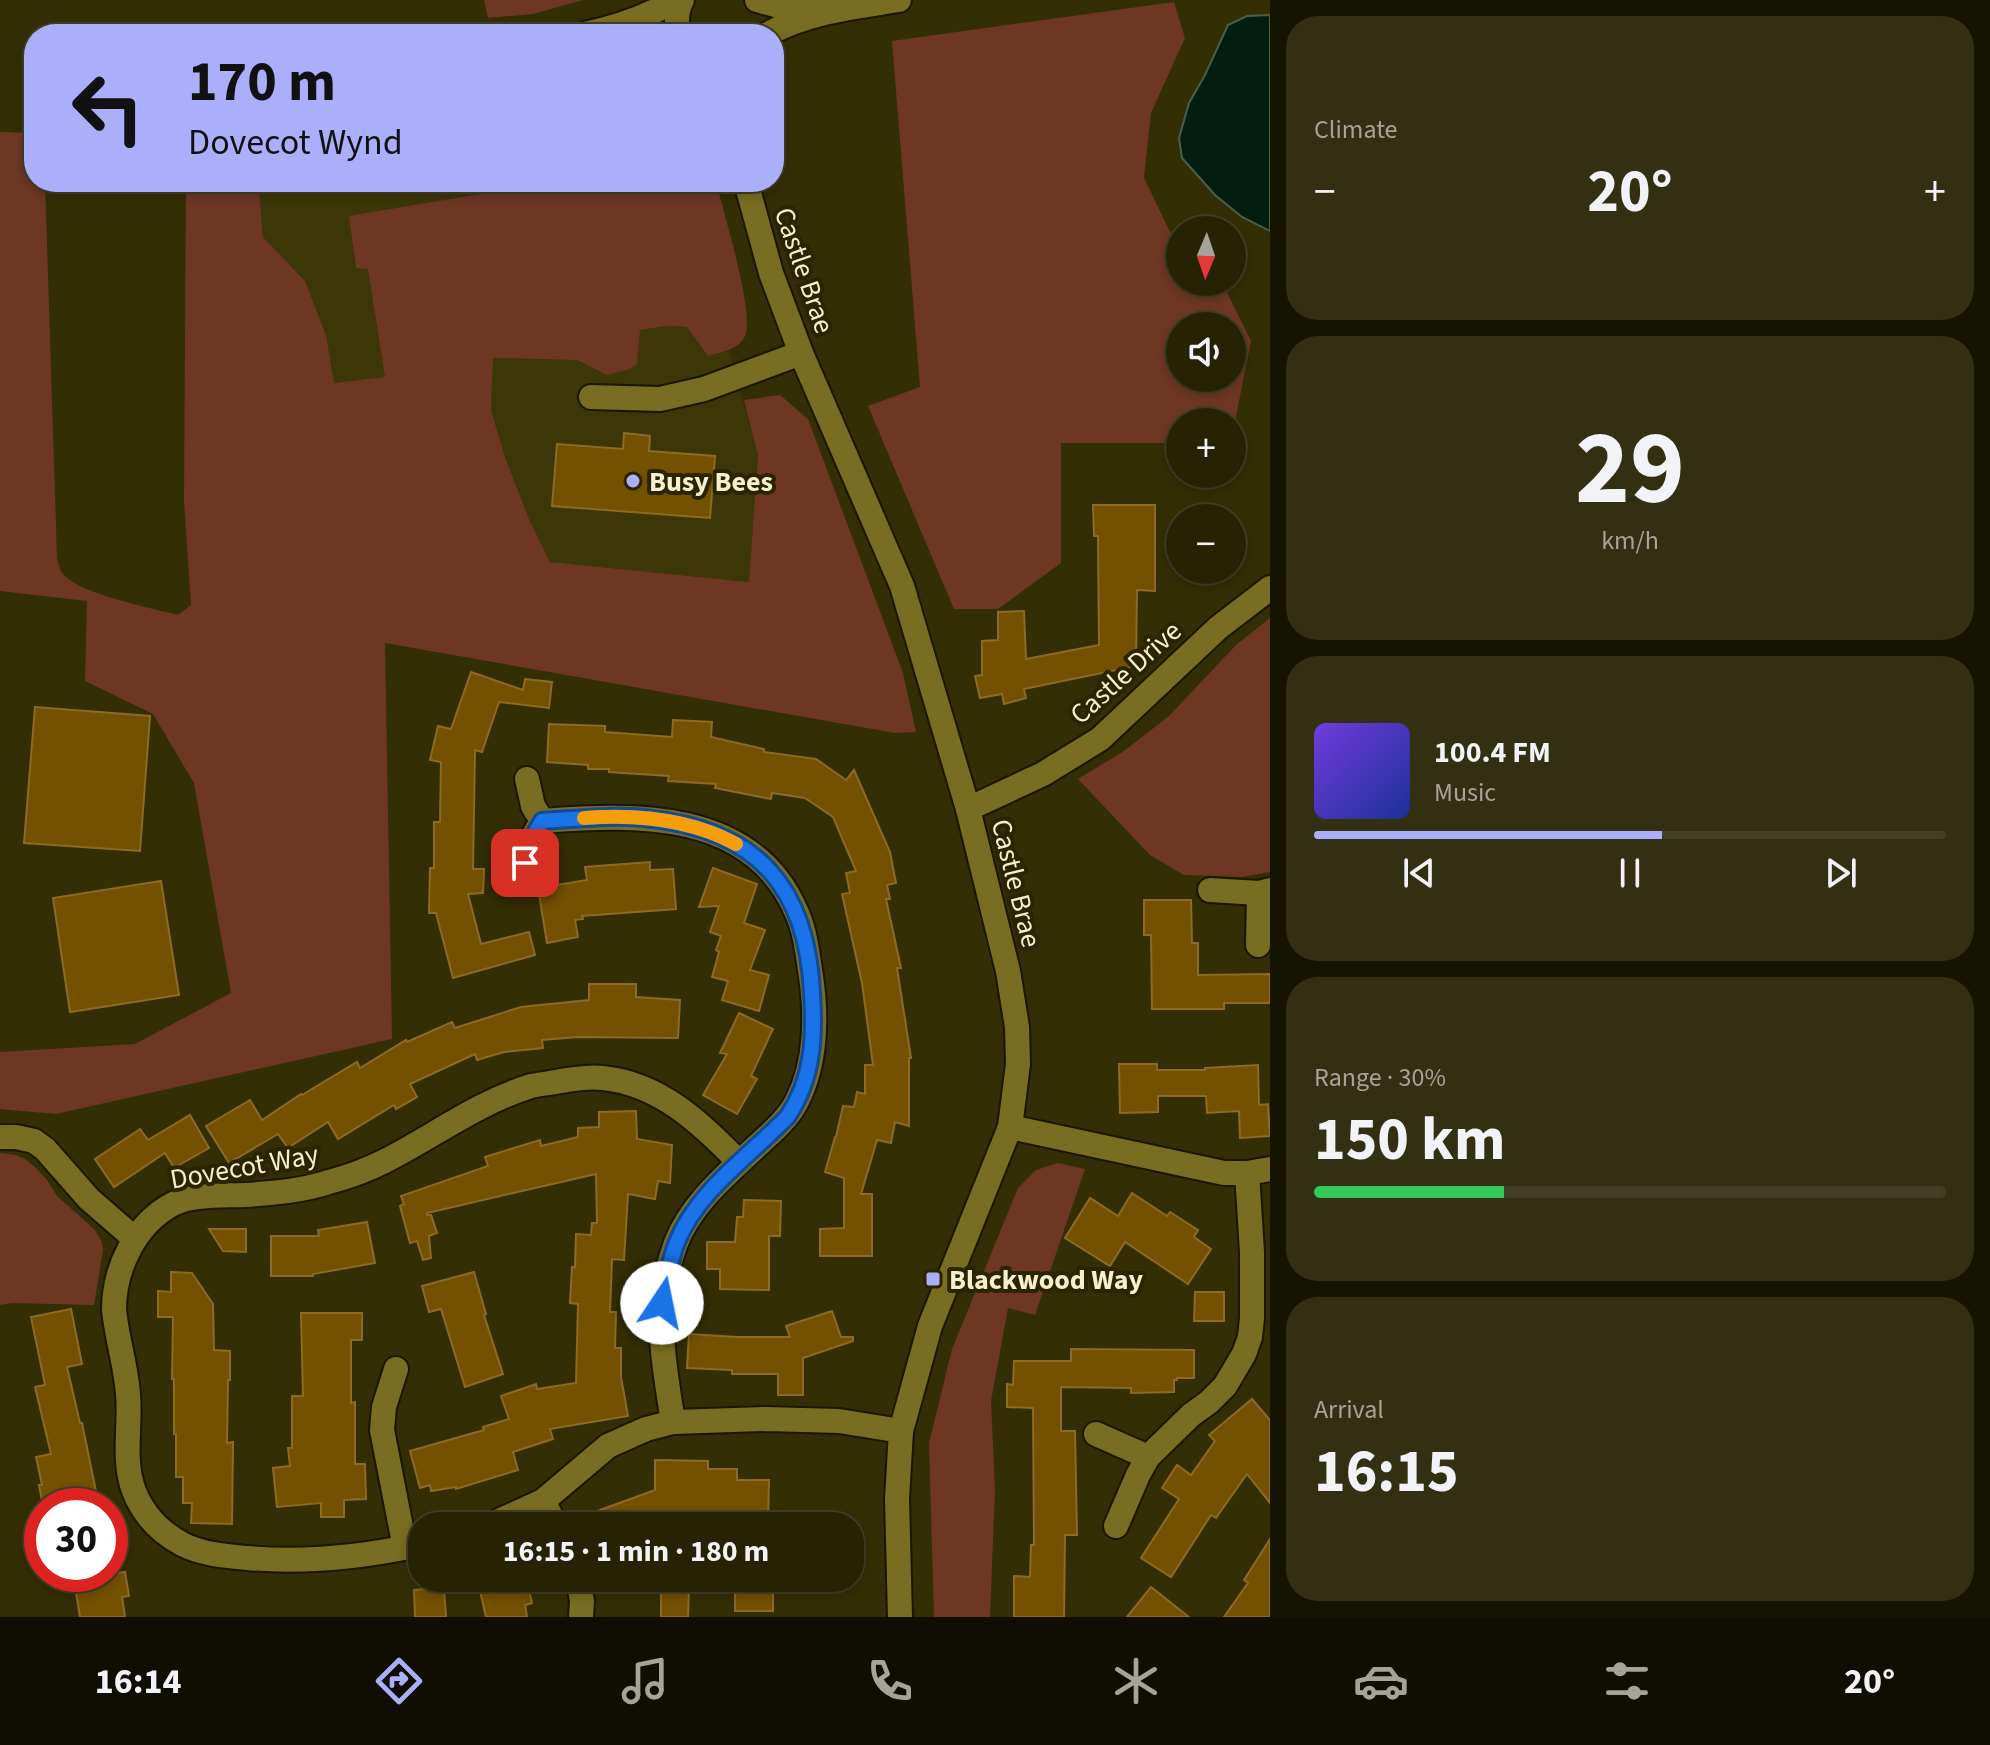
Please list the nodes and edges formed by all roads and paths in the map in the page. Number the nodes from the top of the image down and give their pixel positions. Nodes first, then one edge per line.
1 (676, 0) edge
2 (682, 0) edge
3 (755, 0) edge
4 (899, 0) edge
5 (837, 10) junction
6 (623, 24) edge
7 (676, 24) edge
8 (757, 24) edge
9 (784, 26) edge
10 (749, 192) edge
11 (801, 353) junction
12 (591, 397) dead end
13 (1270, 588) edge
14 (527, 779) dead end
15 (968, 809) junction
16 (542, 821) junction
17 (525, 863) dead end
18 (1210, 890) dead end
19 (1264, 892) edge
20 (1258, 945) dead end
21 (1010, 1127) junction
22 (0, 1137) edge
23 (739, 1162) junction
24 (1258, 1171) edge
25 (135, 1239) junction
26 (396, 1369) dead end
27 (673, 1422) junction
28 (901, 1431) junction
29 (1096, 1434) dead end
30 (1148, 1457) junction
31 (543, 1501) junction
32 (519, 1512) edge
33 (549, 1512) edge
34 (408, 1522) edge
35 (1116, 1526) dead end
36 (408, 1547) edge
37 (580, 1592) edge
38 (581, 1617) edge
39 (900, 1617) edge

1 - 6 street
2 - 7 street
3 - 5 street
3 - 8 street
4 - 5 street
5 - 9 street
10 - 11 street, Castle Brae
11 - 12 street
11 - 15 street, Castle Brae
13 - 15 street, Castle Drive
14 - 16 street
15 - 21 street, Castle Brae
16 - 17 street
16 - 23 street
18 - 19 street
19 - 20 street
21 - 24 street
21 - 28 street, Castle Brae
22 - 25 street
23 - 25 street, Dovecot Way
23 - 27 street
24 - 30 street
25 - 36 street, Dovecot Way
26 - 34 street, Dovecot Way
27 - 28 street
27 - 31 street
28 - 39 street, Castle Brae
29 - 30 street
30 - 35 street
31 - 32 street
31 - 33 street
37 - 38 street

